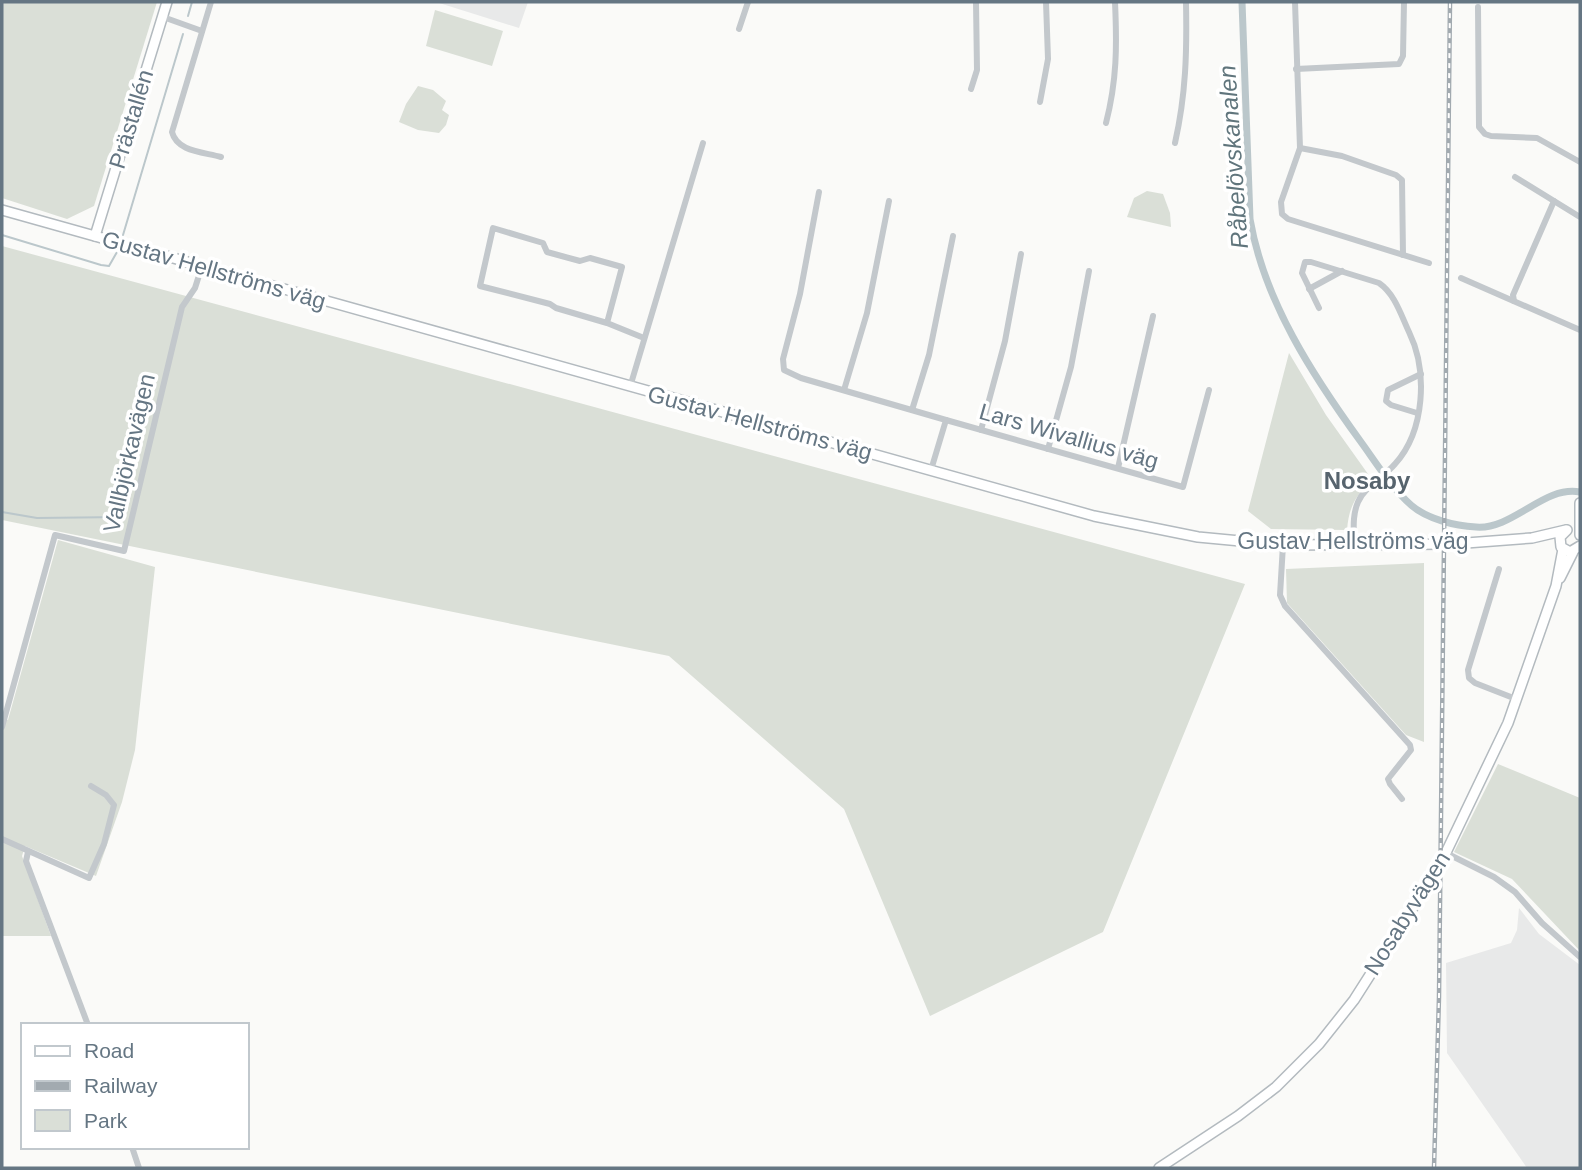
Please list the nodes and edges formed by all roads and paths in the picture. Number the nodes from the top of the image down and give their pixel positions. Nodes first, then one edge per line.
1 (167, 2) edge
2 (211, 2) edge
3 (748, 2) edge
4 (976, 2) edge
5 (1046, 2) edge
6 (1115, 2) edge
7 (1186, 2) edge
8 (1295, 2) edge
9 (1404, 2) edge
10 (1478, 7) dead end
11 (163, 17) junction
12 (739, 29) dead end
13 (202, 31) junction
14 (1297, 69) junction
15 (971, 89) dead end
16 (1040, 102) dead end
17 (1106, 123) dead end
18 (703, 143) dead end
19 (1175, 143) dead end
20 (1300, 148) junction
21 (221, 157) dead end
22 (1580, 162) edge
23 (1515, 177) dead end
24 (819, 192) dead end
25 (889, 201) dead end
26 (1554, 201) junction
27 (2, 210) edge
28 (1580, 217) edge
29 (95, 236) junction
30 (953, 236) dead end
31 (1021, 254) dead end
32 (1403, 255) junction
33 (1429, 263) dead end
34 (202, 266) junction
35 (1089, 271) dead end
36 (1342, 271) junction
37 (1461, 278) dead end
38 (1309, 289) junction
39 (1514, 301) junction
40 (1319, 308) dead end
41 (1153, 316) dead end
42 (607, 323) junction
43 (1580, 330) edge
44 (645, 338) junction
45 (1421, 374) junction
46 (630, 387) junction
47 (844, 390) junction
48 (1209, 390) dead end
49 (912, 410) junction
50 (1418, 413) junction
51 (946, 420) junction
52 (981, 430) junction
53 (1048, 449) junction
54 (1118, 468) junction
55 (931, 470) junction
56 (1580, 502) edge
57 (1567, 530) junction
58 (1580, 535) edge
59 (1532, 538) junction
60 (1283, 545) junction
61 (1354, 545) junction
62 (1569, 547) edge
63 (1499, 569) dead end
64 (1516, 699) junction
65 (2, 727) edge
66 (91, 786) dead end
67 (1402, 799) dead end
68 (2, 839) edge
69 (28, 852) junction
70 (1446, 853) junction
71 (1580, 957) edge
72 (87, 1023) edge
73 (133, 1149) edge
74 (139, 1168) edge
75 (1159, 1168) edge

1 - 11 street, Prästallén
2 - 13 street
3 - 12 street
4 - 15 street
5 - 16 street
6 - 17 street
7 - 19 street
8 - 14 street
9 - 14 street
10 - 22 street
11 - 13 street
11 - 29 street, Prästallén
13 - 21 street
14 - 20 street
18 - 44 street
20 - 32 street
20 - 32 street
23 - 26 street
24 - 47 street, Lars Wivallius väg
25 - 47 street
26 - 28 street
26 - 39 street
27 - 29 street, Gustav Hellströms väg
29 - 34 street, Gustav Hellströms väg
30 - 49 street
31 - 52 street
32 - 33 street
34 - 46 street, Gustav Hellströms väg
34 - 65 street, Vallbjörkavägen
35 - 53 street
36 - 38 street
36 - 38 street
36 - 45 street
37 - 39 street
38 - 40 street
39 - 43 street
41 - 54 street
42 - 42 street
42 - 44 street
44 - 46 street
45 - 50 street
45 - 50 street
46 - 55 street, Gustav Hellströms väg
47 - 49 street, Lars Wivallius väg
48 - 54 street, Lars Wivallius väg
49 - 51 street, Lars Wivallius väg
50 - 61 street
51 - 52 street, Lars Wivallius väg
51 - 55 street, Lars Wivallius väg
52 - 53 street, Lars Wivallius väg
53 - 54 street, Lars Wivallius väg
55 - 60 street, Gustav Hellströms väg
56 - 57 street
56 - 58 street
57 - 58 street
57 - 59 street, Gustav Hellströms väg
57 - 62 street, Nosabyvägen
59 - 61 street, Gustav Hellströms väg
59 - 62 street, Gustav Hellströms väg
60 - 61 street, Gustav Hellströms väg
60 - 67 street
62 - 64 street, Nosabyvägen
63 - 64 street
64 - 70 street, Nosabyvägen
66 - 69 street
68 - 69 street
69 - 72 street
70 - 71 street
70 - 75 street, Nosabyvägen
73 - 74 street

